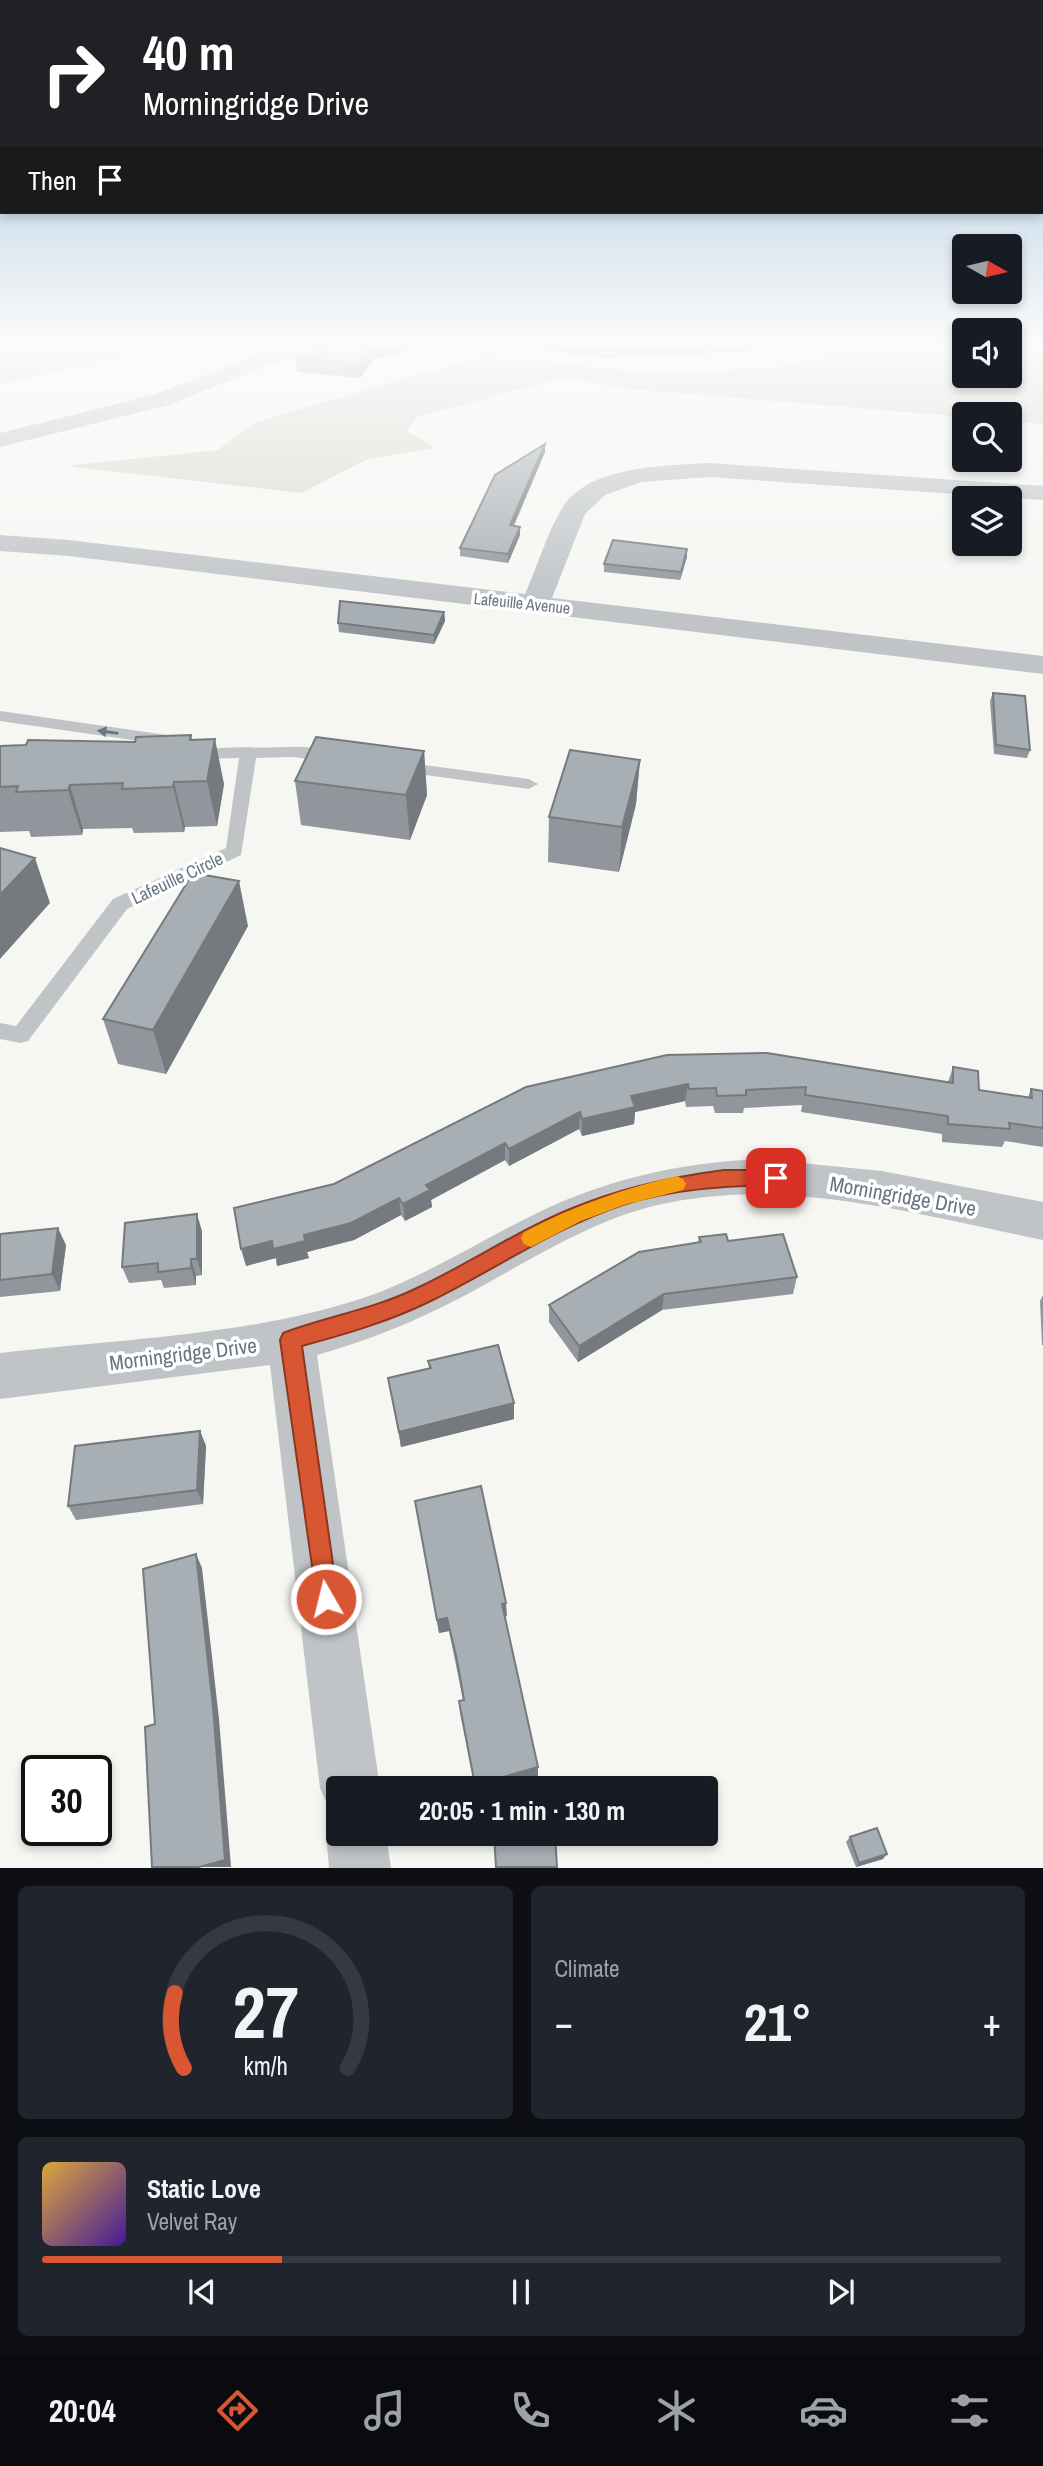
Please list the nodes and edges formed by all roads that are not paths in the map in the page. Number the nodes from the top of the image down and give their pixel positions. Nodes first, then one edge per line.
1 (36, 431) edge
2 (0, 440) edge
3 (1043, 493) edge
4 (0, 543) edge
5 (535, 604) junction
6 (1043, 665) edge
7 (0, 716) edge
8 (248, 752) junction
9 (152, 756) edge
10 (345, 759) edge
11 (384, 764) edge
12 (529, 784) dead end
13 (0, 1031) edge
14 (1043, 1221) edge
15 (291, 1340) junction
16 (0, 1376) edge
17 (348, 1776) edge
18 (357, 1846) edge
19 (360, 1867) edge

1 - 2 street
3 - 5 street
4 - 5 street, Lafeuille Avenue
5 - 6 street, Lafeuille Avenue
8 -> 7 lane
8 - 9 lane
8 - 10 lane
8 - 13 lane, Lafeuille Circle
11 - 12 lane
14 - 15 street, Morningridge Drive
15 - 16 street, Morningridge Drive
15 - 17 street
18 - 19 street

